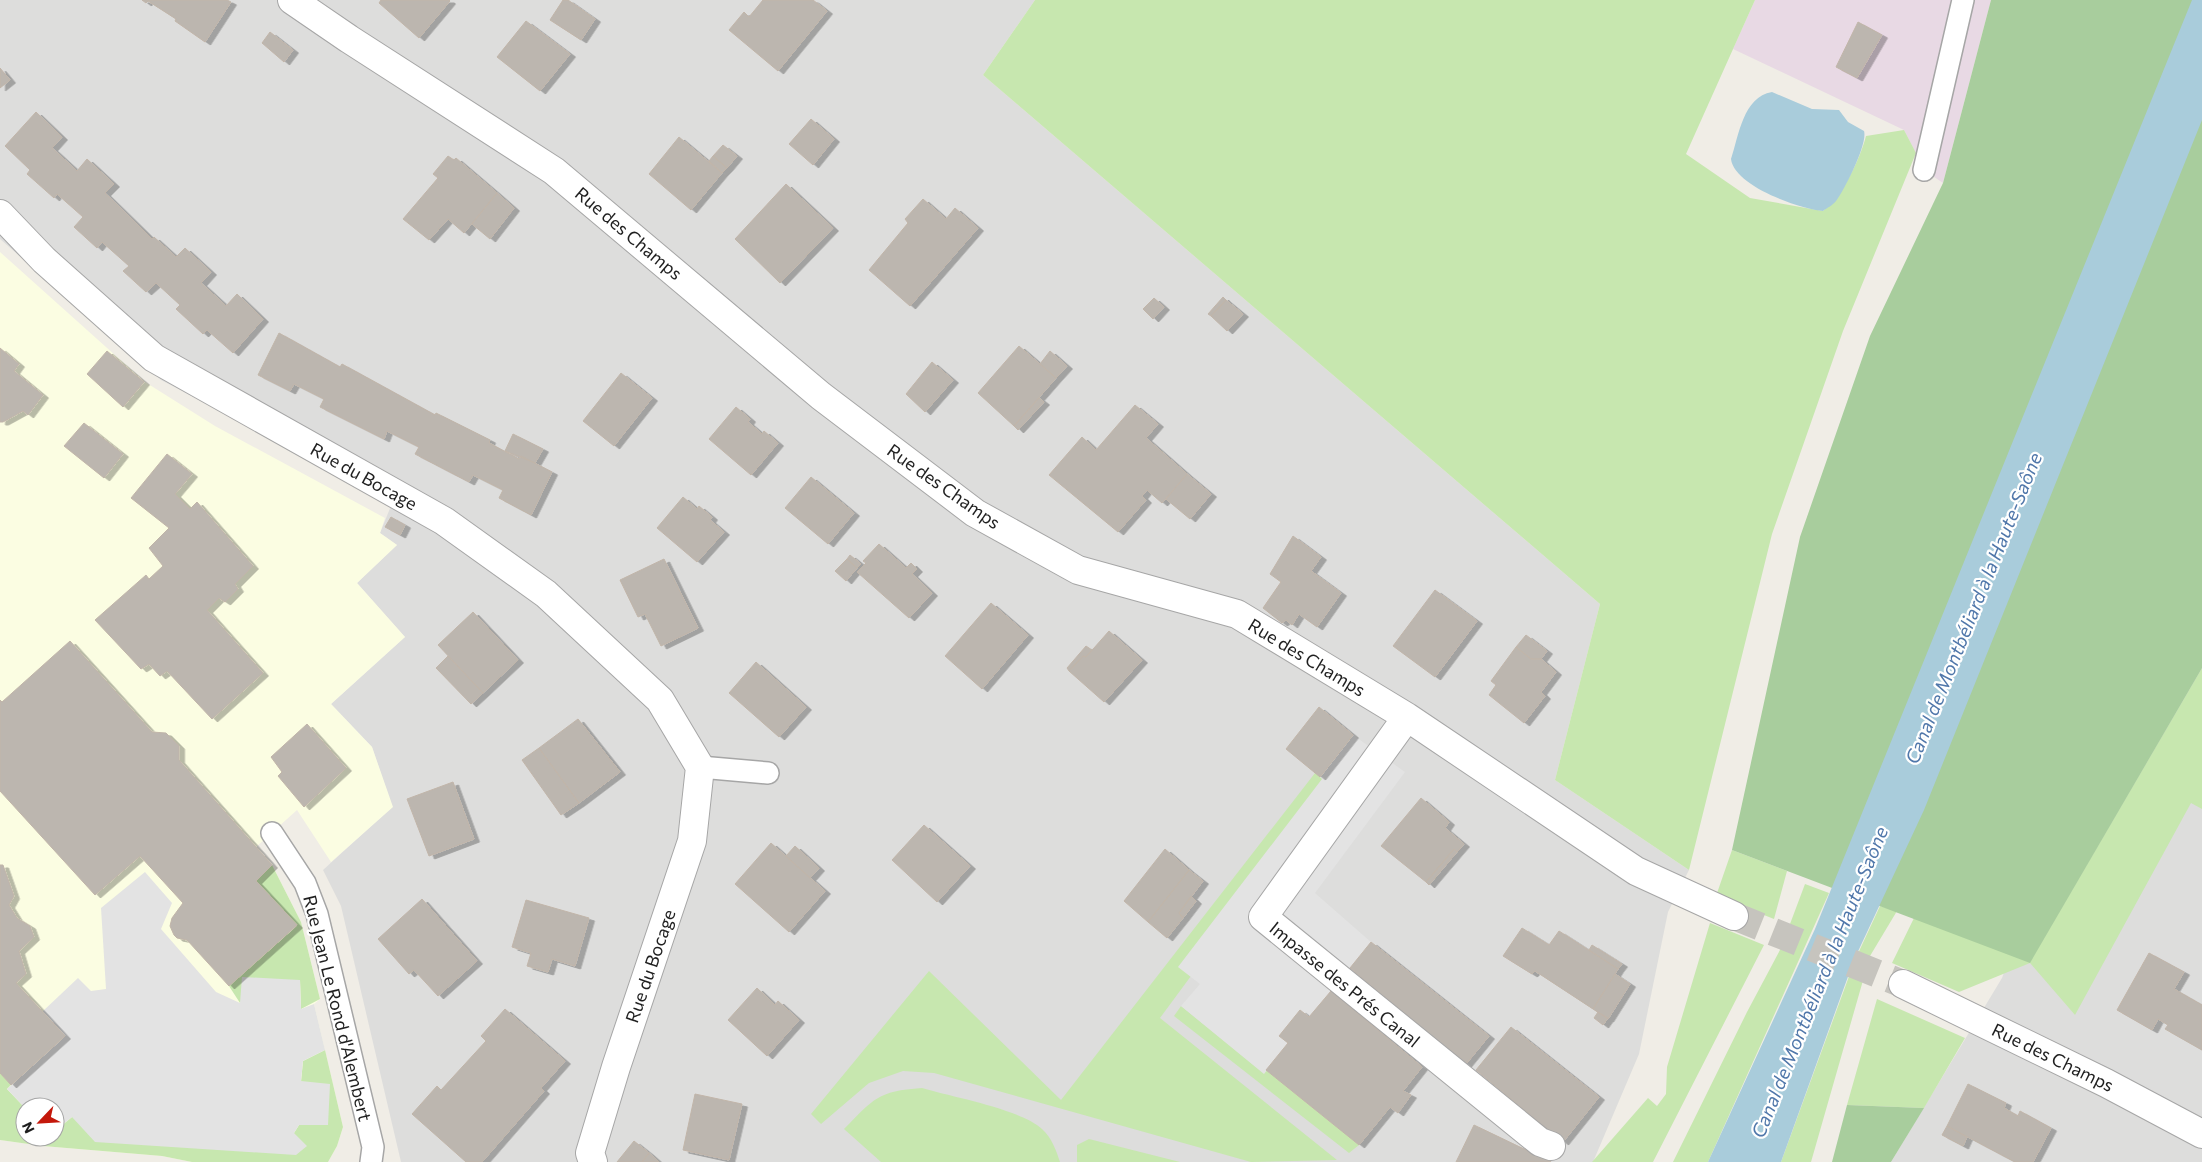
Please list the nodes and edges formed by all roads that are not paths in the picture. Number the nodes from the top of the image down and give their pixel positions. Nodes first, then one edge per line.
1 (292, 0) edge
2 (1963, 0) edge
3 (1924, 170) dead end
4 (0, 214) edge
5 (1407, 717) junction
6 (700, 767) junction
7 (768, 773) dead end
8 (272, 833) dead end
9 (1734, 916) tunnel mouth
10 (1903, 984) tunnel mouth
11 (2202, 1134) edge
12 (1551, 1146) dead end
13 (371, 1162) edge
14 (593, 1162) edge

1 - 5 street, Rue des Champs
2 - 3 lane
4 - 6 street, Rue du Bocage
5 - 9 street, Rue des Champs
5 - 12 street, Impasse des Prés Canal
6 - 7 lane
6 - 14 street, Rue du Bocage
8 - 13 lane, Rue Jean Le Rond d'Alembert
10 - 11 street, Rue des Champs

